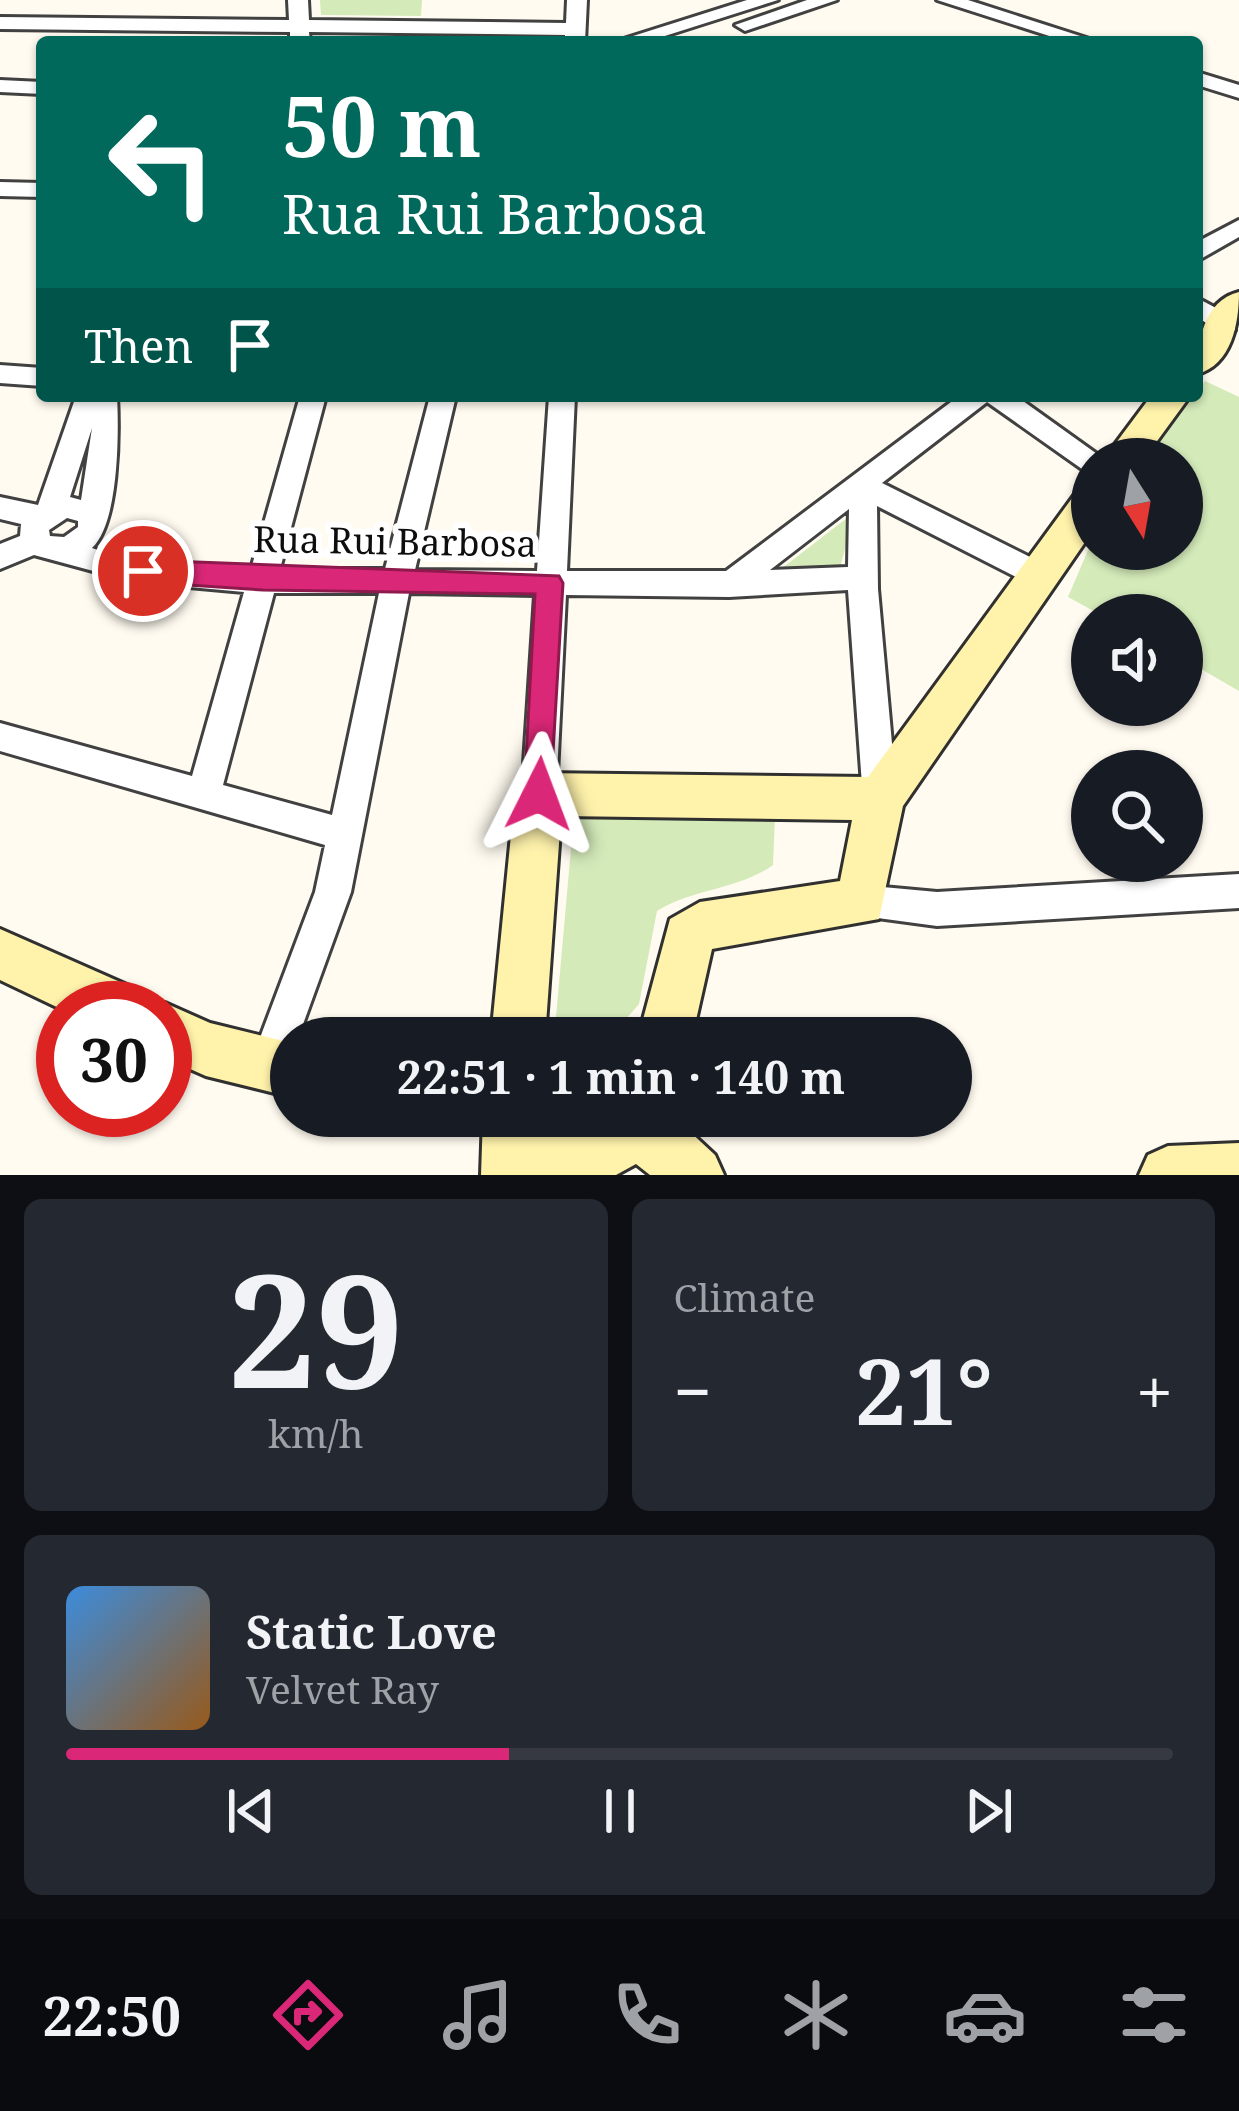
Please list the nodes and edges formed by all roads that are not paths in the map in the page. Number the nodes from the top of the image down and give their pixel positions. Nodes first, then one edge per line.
1 (119, 0) edge
2 (298, 0) edge
3 (443, 0) edge
4 (577, 0) edge
5 (768, 0) edge
6 (827, 0) edge
7 (947, 0) edge
8 (0, 23) edge
9 (442, 28) junction
10 (119, 34) edge
11 (300, 35) edge
12 (575, 35) edge
13 (695, 36) edge
14 (1069, 36) edge
15 (1203, 80) edge
16 (0, 86) edge
17 (36, 88) edge
18 (1239, 92) edge
19 (0, 189) edge
20 (36, 190) edge
21 (1239, 226) edge
22 (1203, 249) edge
23 (1220, 311) edge
24 (1203, 349) edge
25 (0, 374) edge
26 (36, 376) edge
27 (86, 402) edge
28 (104, 402) edge
29 (312, 402) edge
30 (442, 402) edge
31 (562, 402) edge
32 (969, 402) edge
33 (1006, 402) edge
34 (1167, 402) edge
35 (1140, 438) edge
36 (1071, 447) edge
37 (863, 486) junction
38 (0, 508) edge
39 (92, 514) junction
40 (1071, 528) edge
41 (48, 529) junction
42 (0, 557) edge
43 (1036, 574) junction
44 (862, 578) junction
45 (263, 579) junction
46 (397, 581) junction
47 (549, 583) junction
48 (729, 585) junction
49 (0, 736) edge
50 (539, 794) junction
51 (203, 796) junction
52 (880, 799) junction
53 (346, 835) junction
54 (1239, 891) edge
55 (861, 902) junction
56 (0, 955) edge
57 (57, 981) edge
58 (295, 1017) edge
59 (520, 1017) edge
60 (670, 1017) edge
61 (192, 1039) edge
62 (270, 1065) edge
63 (624, 1137) edge
64 (656, 1137) edge
65 (511, 1154) edge
66 (1239, 1172) edge
67 (695, 1175) edge
68 (1168, 1175) edge

1 - 10 street
2 - 11 street
3 - 9 street
4 - 12 street
5 - 13 street
6 - 13 street
7 - 14 street
8 - 10 street
9 - 11 street
9 - 12 street
10 - 11 street
15 - 18 street
16 - 17 street
19 - 20 street
21 - 22 street
23 - 24 main road
25 - 26 street
27 - 41 street
28 - 39 street
29 - 45 street
30 - 46 street
31 - 47 street
32 - 37 street
33 - 36 street
34 - 35 main road
37 - 43 street
37 - 44 street
37 - 48 street
38 - 41 street
39 - 41 street
39 - 41 street
40 - 43 main road
41 - 42 street
41 - 45 street, Rua Rui Barbosa
43 - 52 main road
44 - 48 street, Rua Rui Barbosa
44 - 52 street
45 - 46 street, Rua Rui Barbosa
45 - 51 street
46 - 47 street, Rua Rui Barbosa
46 - 53 street
47 - 48 street, Rua Rui Barbosa
47 - 50 street
49 - 51 street
50 - 52 main road
50 - 59 main road
51 - 53 street
52 - 55 main road
53 - 58 street
54 - 55 street
55 - 60 main road
56 - 57 main road
61 - 62 main road
63 - 65 main road
64 - 67 main road
66 - 68 main road

